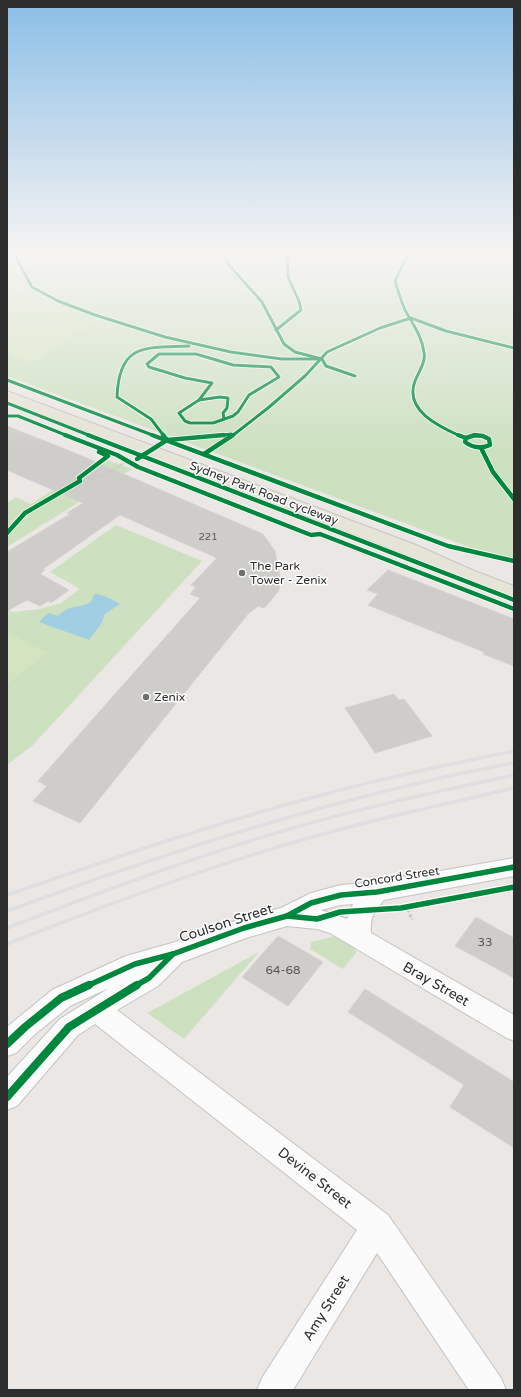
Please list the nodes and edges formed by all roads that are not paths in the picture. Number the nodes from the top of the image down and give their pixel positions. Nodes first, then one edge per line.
1 (7, 396) edge
2 (409, 549) junction
3 (514, 578) edge
4 (514, 593) edge
5 (514, 867) edge
6 (377, 892) junction
7 (287, 916) junction
8 (359, 938) junction
9 (173, 954) junction
10 (96, 1009) junction
11 (514, 1029) edge
12 (7, 1044) edge
13 (7, 1097) edge
14 (377, 1226) junction
15 (274, 1390) edge
16 (489, 1390) edge

1 - 2 main road
2 - 3 main road
2 - 4 main road
5 - 6 street, Concord Street
6 - 7 street, Concord Street
6 - 8 street
7 - 8 street, Bray Street
7 - 9 street, Coulson Street
8 - 11 street, Bray Street
9 - 10 street, Coulson Street
9 - 12 street, Coulson Street
10 - 13 street, Coulson Street
10 - 14 street, Devine Street
14 - 15 street, Amy Street
14 - 16 street, Devine Street

